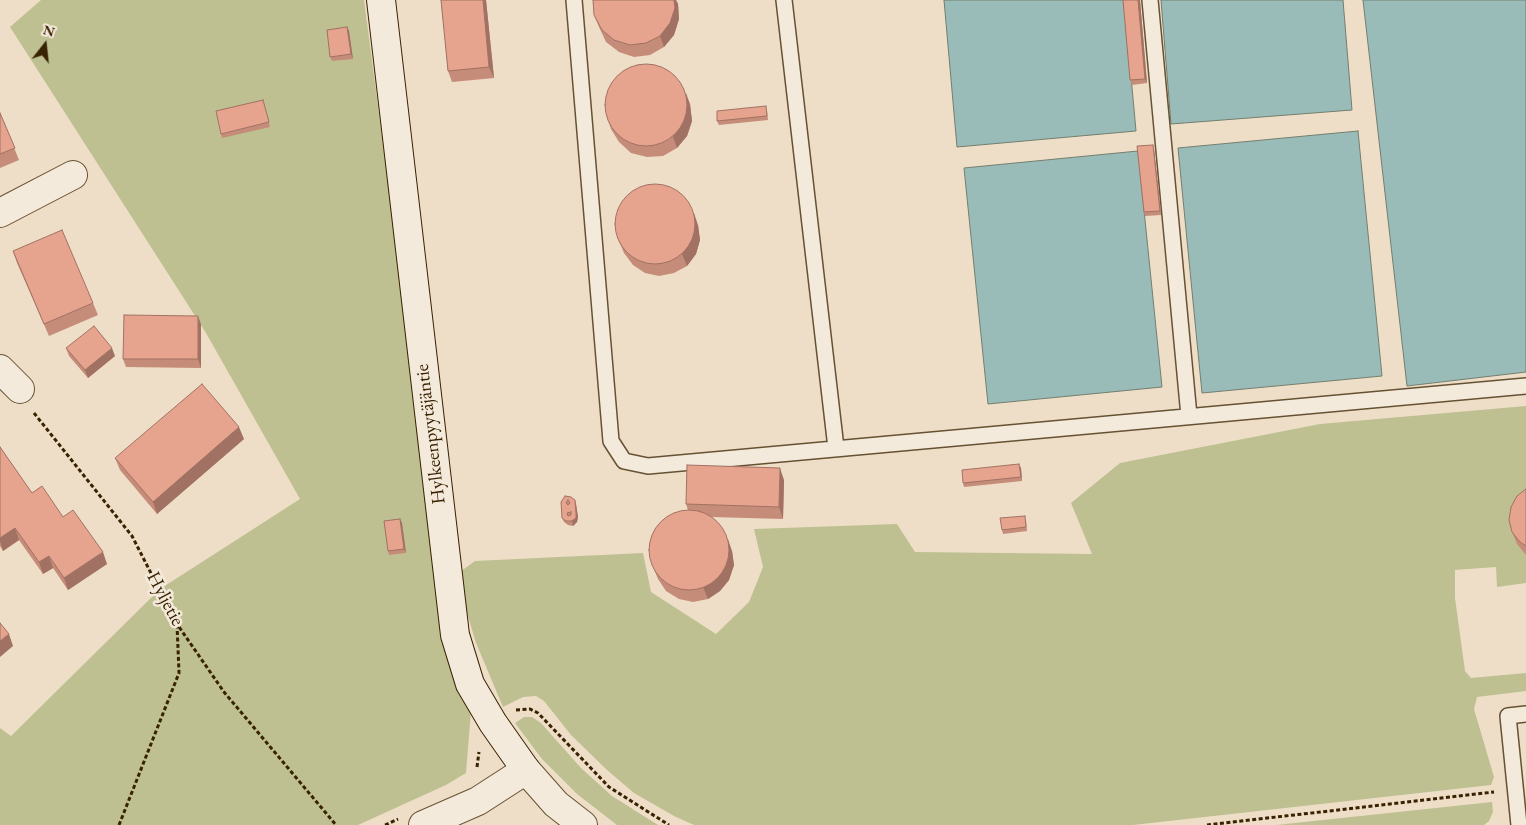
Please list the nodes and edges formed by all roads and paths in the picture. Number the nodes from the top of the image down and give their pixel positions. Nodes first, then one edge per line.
1 (382, 0) edge
2 (574, 0) edge
3 (784, 0) edge
4 (1150, 0) edge
5 (73, 175) dead end
6 (0, 213) edge
7 (0, 369) edge
8 (1526, 386) edge
9 (20, 389) joint
10 (1189, 416) junction
11 (836, 448) junction
12 (177, 624) junction
13 (1526, 714) edge
14 (493, 723) junction
15 (526, 770) junction
16 (1515, 790) junction
17 (119, 825) edge
18 (336, 825) edge
19 (423, 825) edge
20 (583, 825) edge
21 (669, 825) edge
22 (1207, 825) edge
23 (1519, 825) edge

1 - 14 street, Hylkeenpyytäjäntie
2 - 11 lane
3 - 11 lane
4 - 10 lane
5 - 6 street
7 - 9 street
8 - 10 lane
9 - 12 path, Hyljetie
10 - 11 lane
12 - 17 path
12 - 18 path, Hyljetie
13 - 16 lane
14 - 15 street, Hylkeenpyytäjäntie
14 - 21 path
15 - 19 street
15 - 20 street, Hylkeenpyytäjäntie
16 - 22 path
16 - 23 lane

